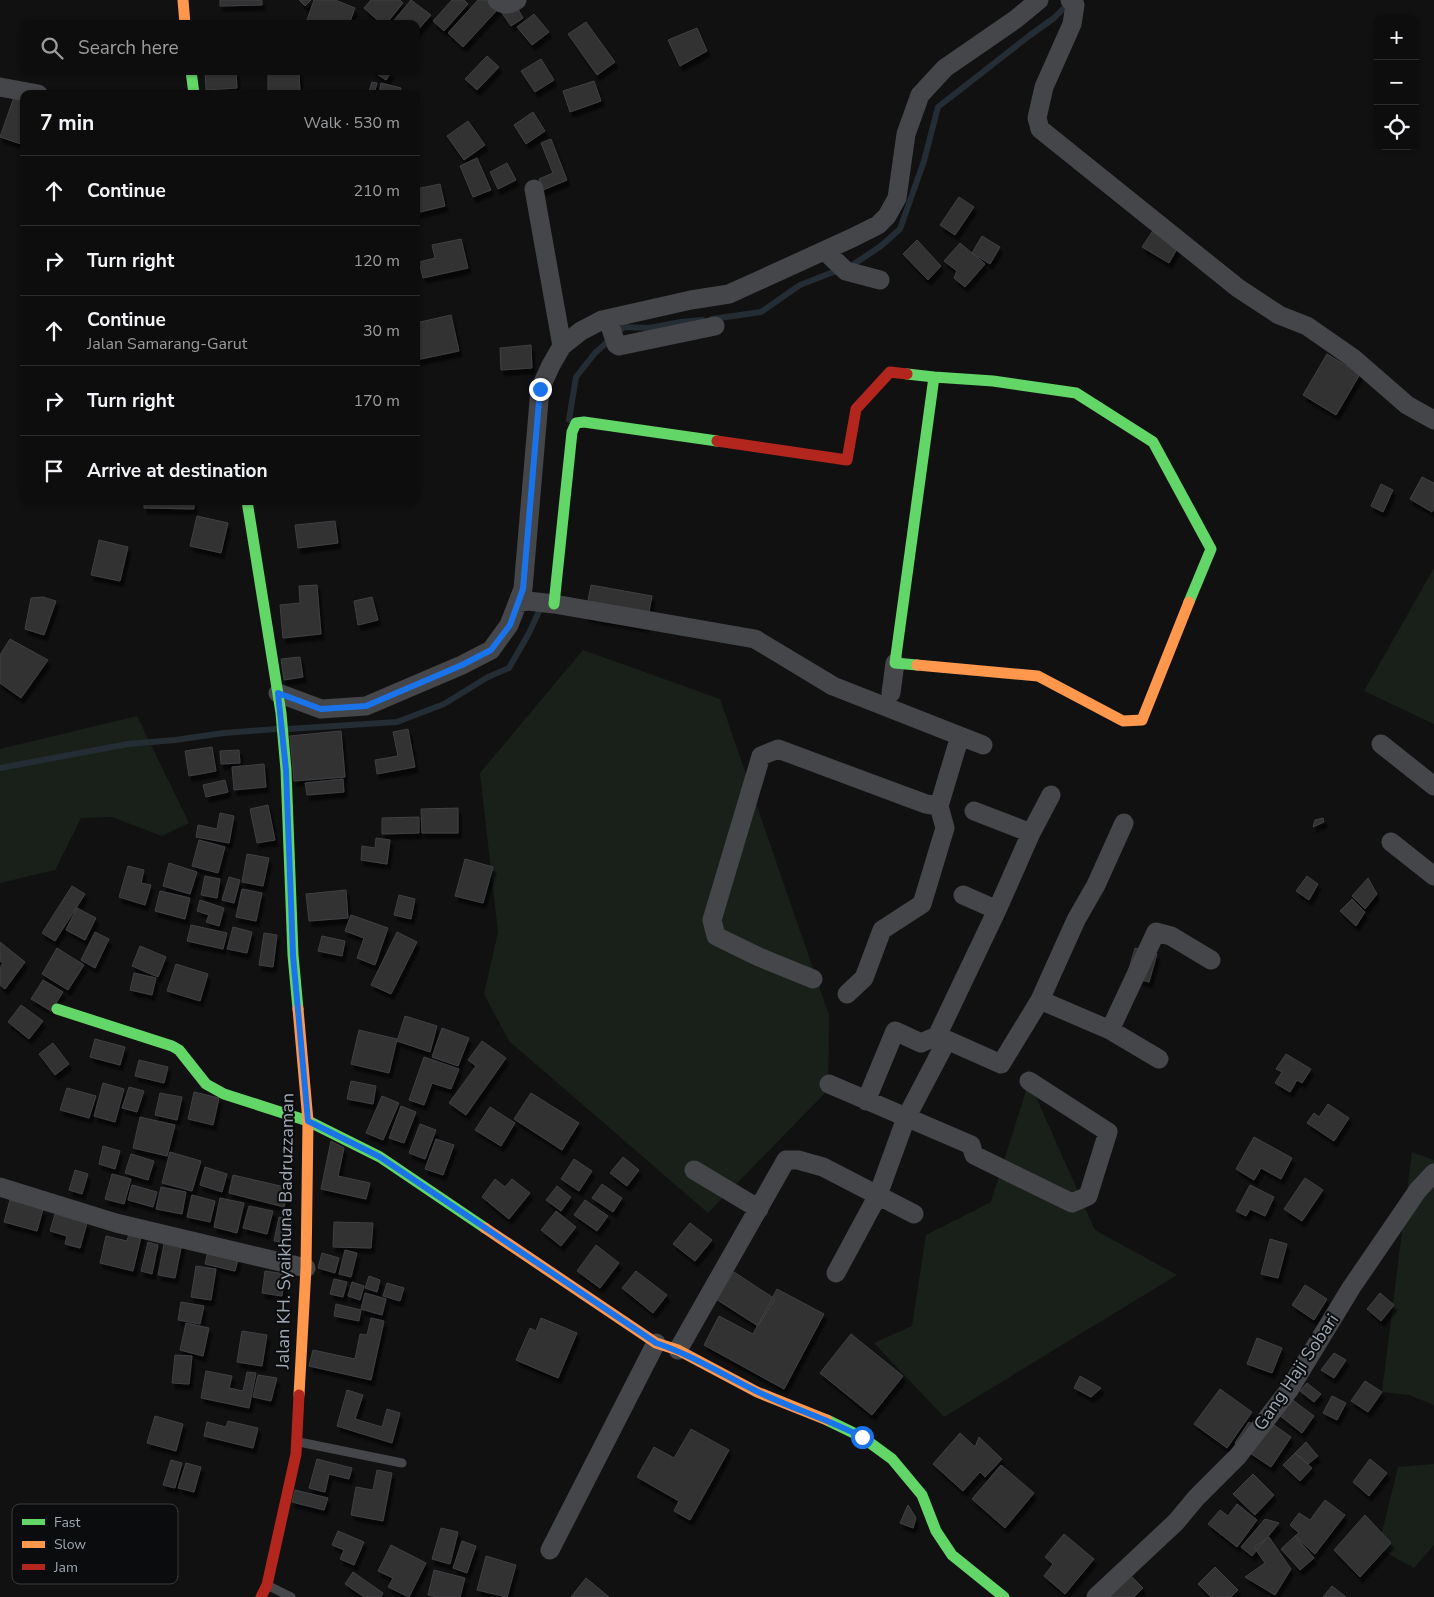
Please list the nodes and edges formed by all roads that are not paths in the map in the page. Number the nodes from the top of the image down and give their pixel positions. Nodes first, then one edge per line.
1 (183, 0) edge
2 (497, 0) edge
3 (517, 0) edge
4 (1039, 0) edge
5 (1072, 3) edge
6 (185, 20) edge
7 (192, 75) edge
8 (0, 86) edge
9 (20, 90) edge
10 (193, 90) edge
11 (534, 189) dead end
12 (835, 260) junction
13 (880, 280) dead end
14 (715, 326) dead end
15 (612, 330) junction
16 (562, 346) junction
17 (934, 377) junction
18 (1434, 420) edge
19 (248, 505) edge
20 (523, 602) junction
21 (554, 604) junction
22 (895, 663) junction
23 (278, 693) junction
24 (891, 693) dead end
25 (960, 736) junction
26 (1381, 744) dead end
27 (983, 745) dead end
28 (1434, 786) edge
29 (1052, 796) dead end
30 (939, 806) junction
31 (974, 811) dead end
32 (1124, 822) dead end
33 (1031, 833) junction
34 (1391, 842) dead end
35 (1433, 873) edge
36 (963, 895) dead end
37 (997, 910) junction
38 (1211, 960) dead end
39 (813, 979) dead end
40 (847, 994) dead end
41 (1040, 1000) junction
42 (57, 1009) dead end
43 (1110, 1030) junction
44 (942, 1038) junction
45 (1159, 1059) dead end
46 (1000, 1064) junction
47 (829, 1084) dead end
48 (866, 1100) junction
49 (906, 1118) junction
50 (308, 1121) junction
51 (694, 1170) dead end
52 (1434, 1173) edge
53 (0, 1187) edge
54 (878, 1195) junction
55 (759, 1209) junction
56 (914, 1214) dead end
57 (306, 1268) junction
58 (836, 1273) dead end
59 (656, 1343) junction
60 (678, 1350) junction
61 (297, 1442) junction
62 (402, 1463) dead end
63 (550, 1550) dead end
64 (267, 1585) junction
65 (261, 1597) edge
66 (291, 1597) edge
67 (1004, 1597) edge
68 (1096, 1597) edge

1 - 6 street
2 - 3 street
4 - 12 street
5 - 18 street
7 - 10 street
8 - 9 street
11 - 16 street
12 - 13 street
12 - 15 street
14 - 15 street
15 - 16 street
16 - 20 street
17 - 21 street
17 - 22 street
17 - 22 street
19 - 23 street, Jalan KH. Syaikhuna Badruzzaman
20 - 21 street
20 - 23 street
21 - 25 street
22 - 24 street
23 - 50 street, Jalan KH. Syaikhuna Badruzzaman
25 - 27 street
25 - 30 street
26 - 28 street
29 - 33 street
30 - 39 street
30 - 40 street
31 - 33 street
32 - 41 street
33 - 37 street
34 - 35 street
36 - 37 street
37 - 44 street
38 - 43 street
41 - 43 street
41 - 46 street
42 - 50 street
43 - 45 street
44 - 46 street
44 - 48 street
44 - 49 street
46 - 49 street
47 - 48 street
48 - 49 street
49 - 54 street
50 - 57 street, Jalan KH. Syaikhuna Badruzzaman
50 - 59 street
51 - 55 street
52 - 68 street, Gang Haji Sobari
53 - 57 street
54 - 55 street
54 - 56 street
54 - 58 street
55 - 60 street
57 - 61 street, Jalan KH. Syaikhuna Badruzzaman
59 - 60 street
59 - 63 street
60 - 67 street
61 - 62 lane
61 - 64 street, Jalan KH. Syaikhuna Badruzzaman
64 - 65 street, Jalan KH. Syaikhuna Badruzzaman
64 - 66 lane

